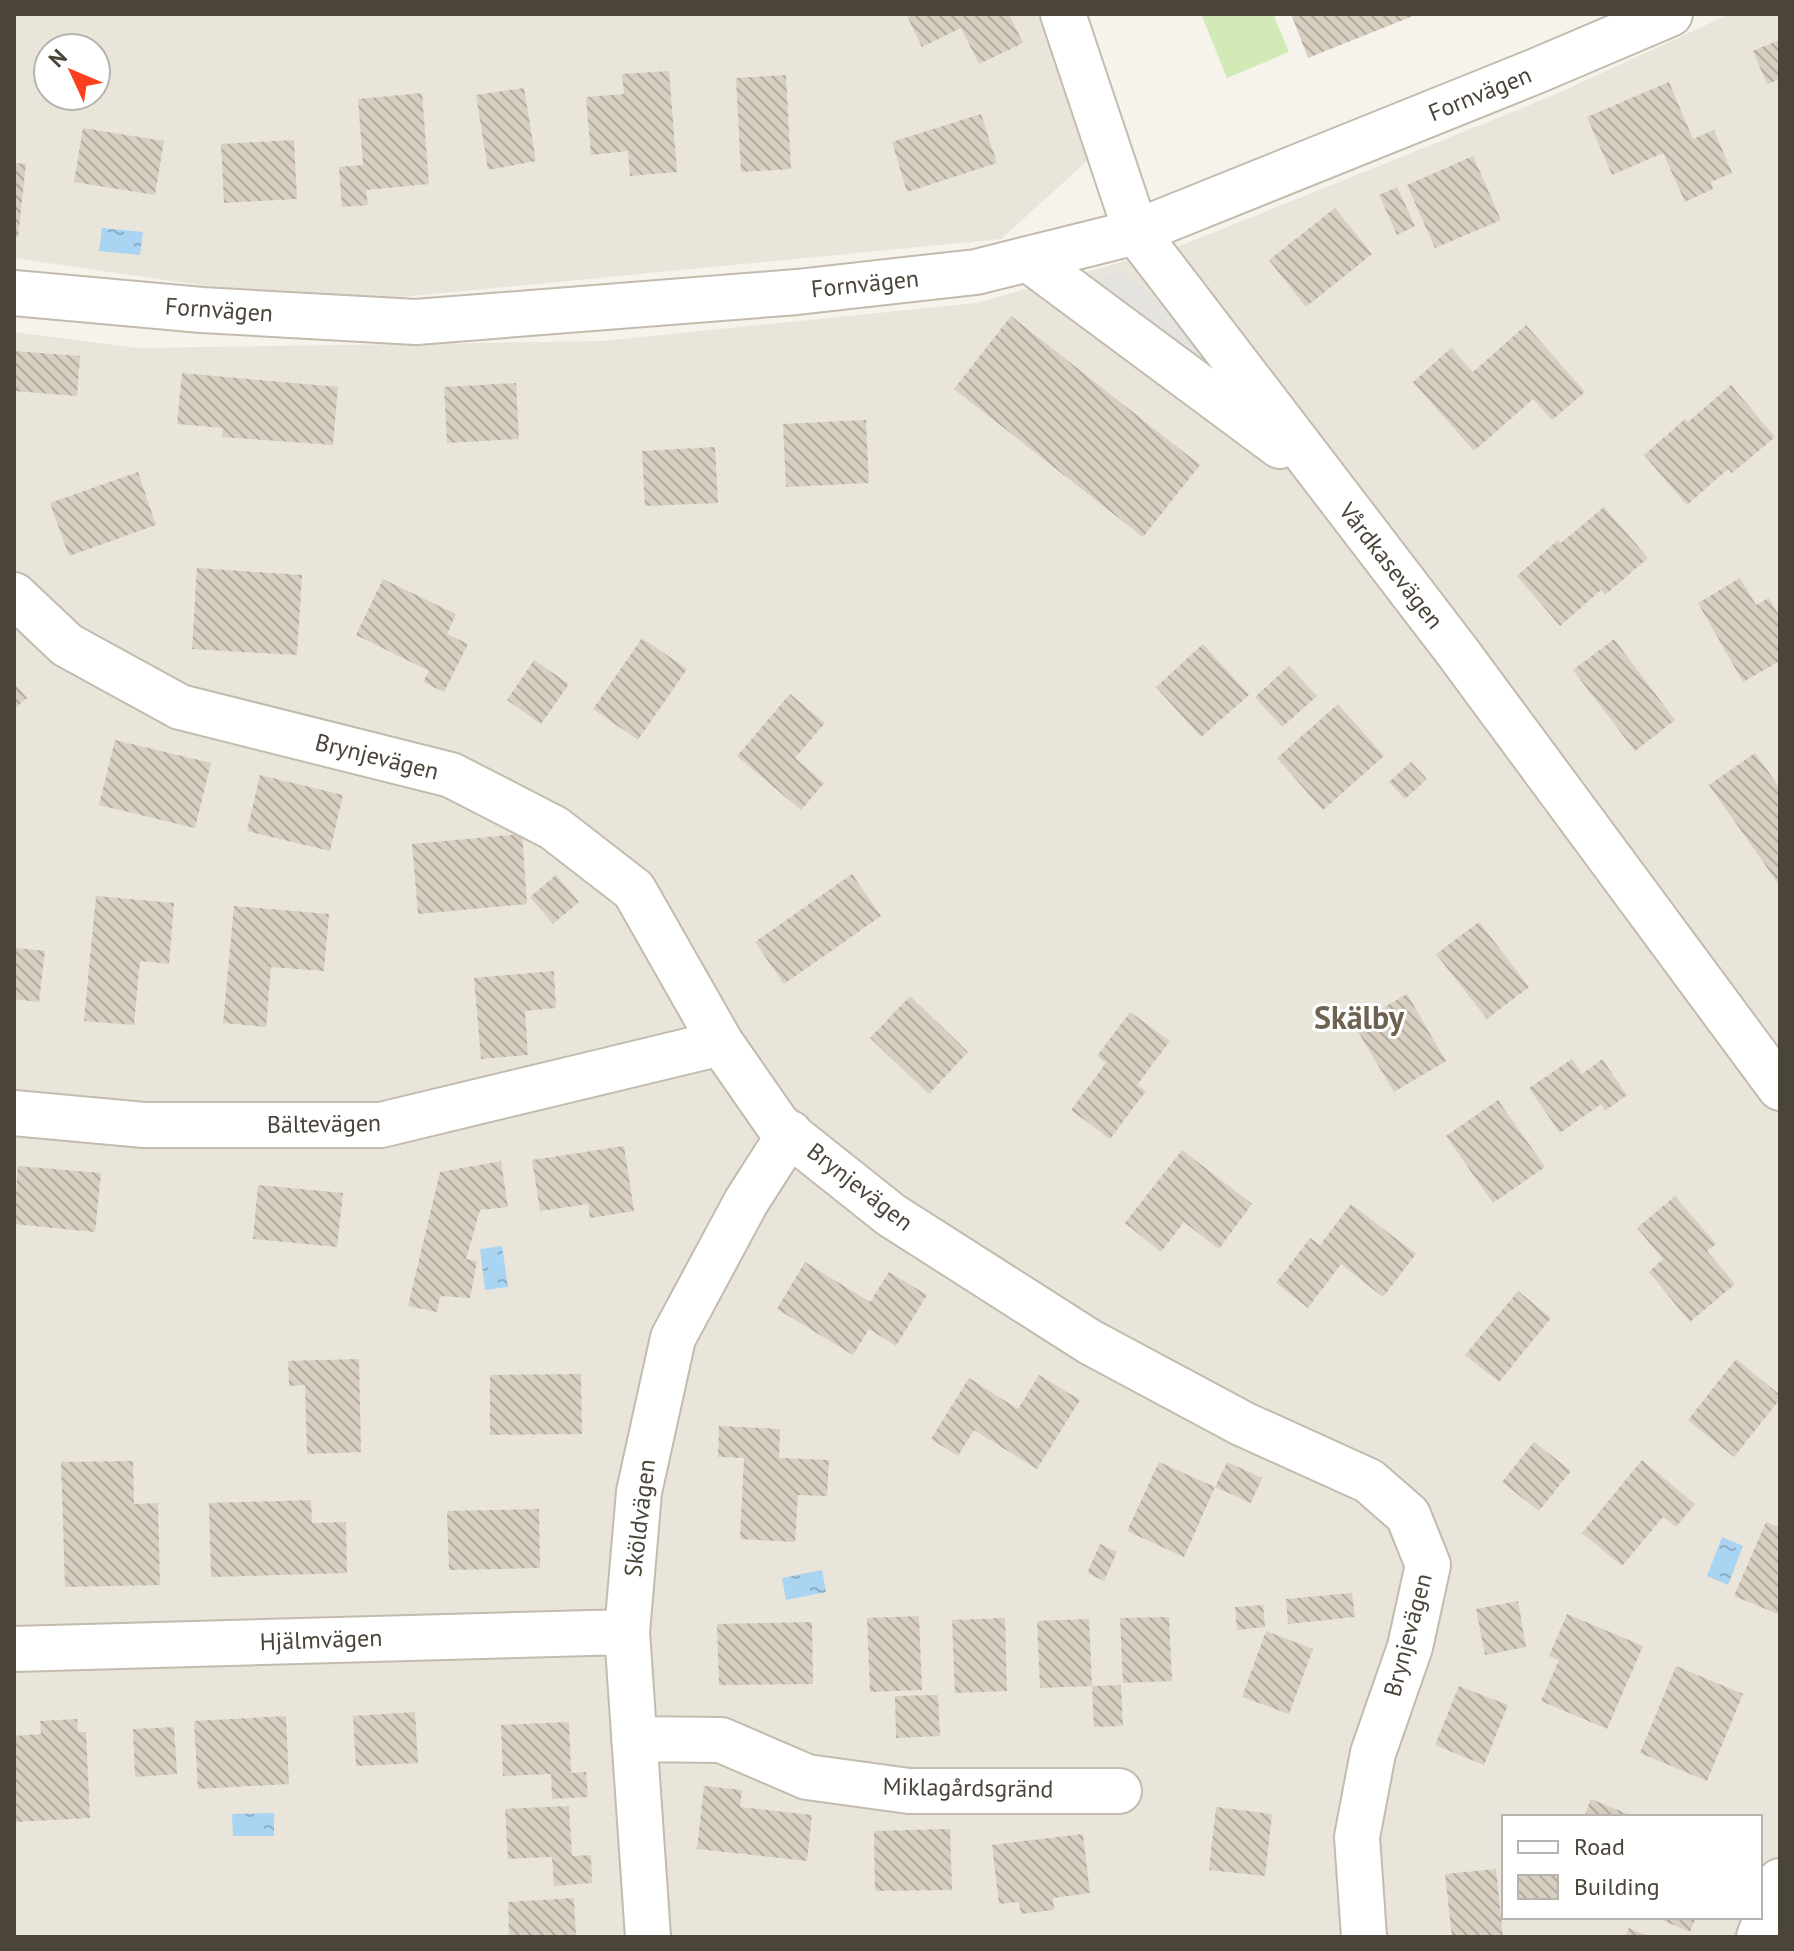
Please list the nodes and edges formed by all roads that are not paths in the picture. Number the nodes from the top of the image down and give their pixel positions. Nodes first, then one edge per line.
1 (1063, 14) edge
2 (1670, 14) edge
3 (1136, 232) junction
4 (1028, 259) junction
5 (14, 293) edge
6 (1321, 477) junction
7 (14, 595) edge
8 (721, 1043) junction
9 (1780, 1088) edge
10 (14, 1113) edge
11 (790, 1133) junction
12 (627, 1632) junction
13 (14, 1649) edge
14 (634, 1739) junction
15 (1119, 1791) dead end
16 (1780, 1881) edge
17 (648, 1937) edge
18 (1364, 1937) edge
19 (1759, 1937) edge

1 - 3 street, Vårdkasevägen
2 - 3 street, Fornvägen
3 - 4 street, Fornvägen
3 - 6 street, Vårdkasevägen
4 - 5 street, Fornvägen
4 - 6 street
6 - 9 street, Vårdkasevägen
7 - 8 street, Brynjevägen
8 - 10 street, Bältevägen
8 - 11 street, Brynjevägen
11 - 12 street, Sköldvägen
11 - 18 street, Brynjevägen
12 - 13 street, Hjälmvägen
12 - 14 street, Sköldvägen
14 - 15 street, Miklagårdsgränd
14 - 17 street, Sköldvägen
16 - 19 street

